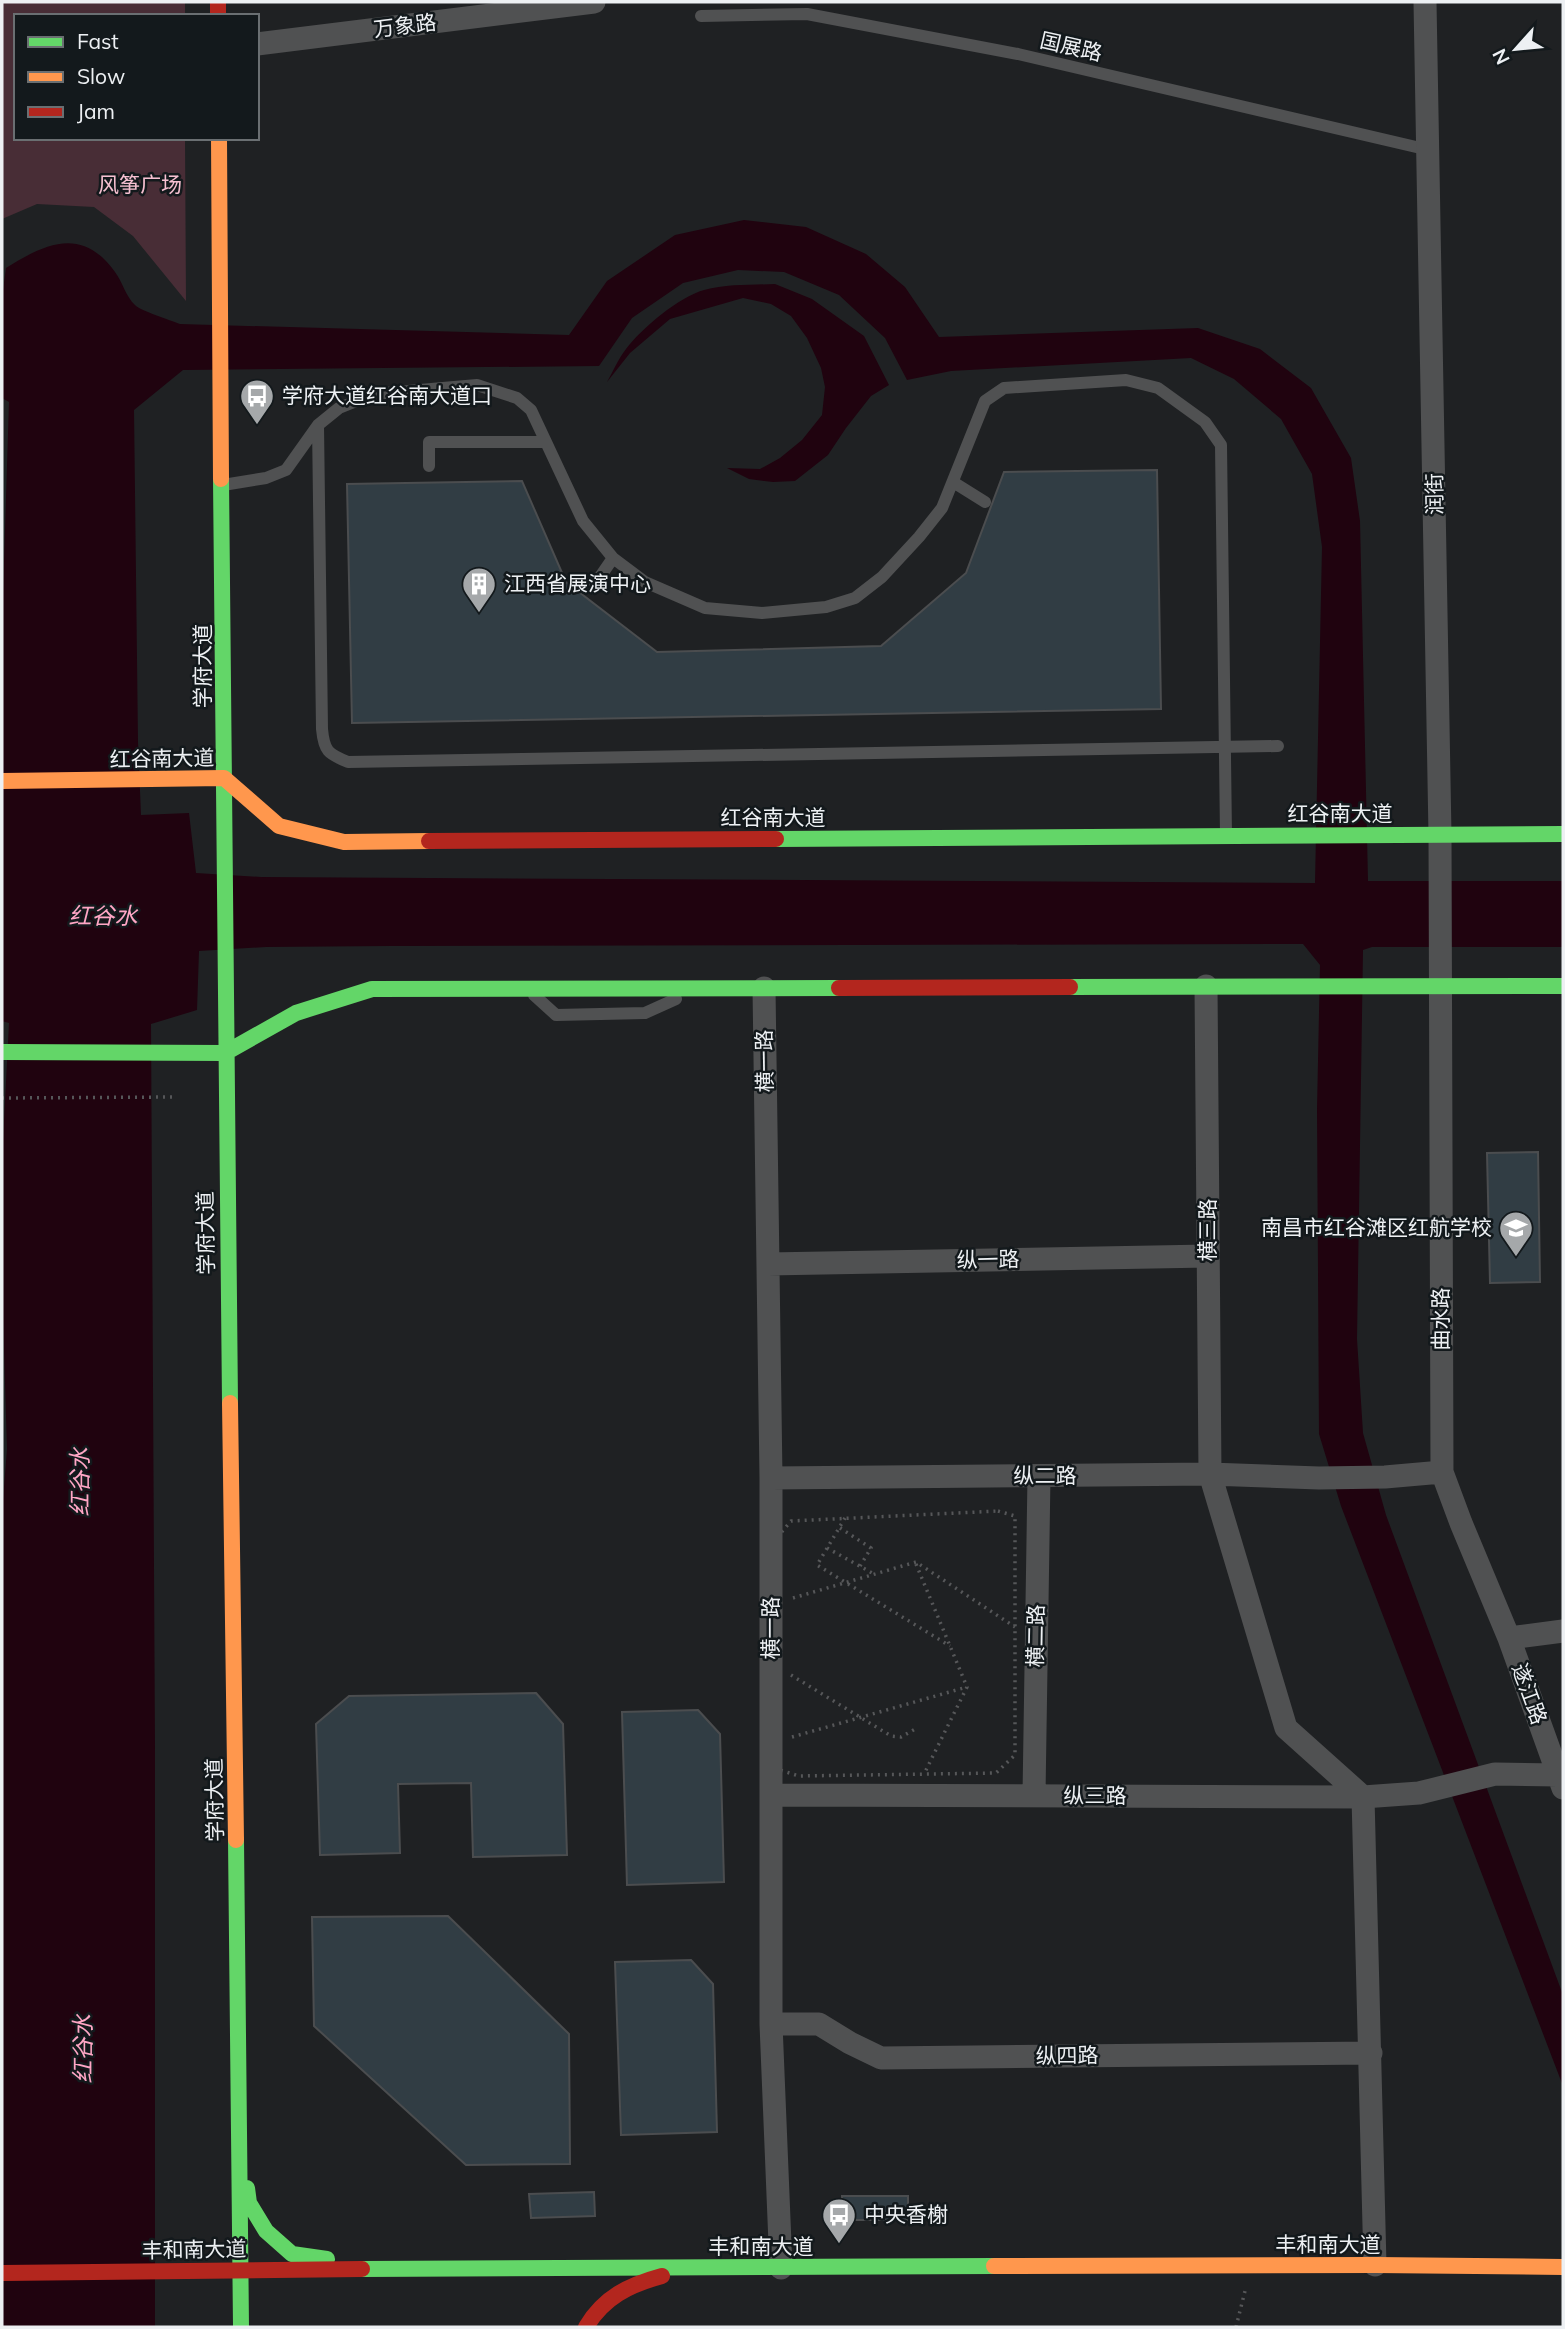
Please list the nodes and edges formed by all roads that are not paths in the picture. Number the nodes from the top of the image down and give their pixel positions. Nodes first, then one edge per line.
1 (594, 2) edge
2 (1425, 2) edge
3 (701, 16) dead end
4 (259, 44) edge
5 (219, 140) edge
6 (1429, 150) junction
7 (318, 425) junction
8 (546, 442) junction
9 (429, 466) dead end
10 (953, 482) junction
11 (223, 485) junction
12 (985, 502) dead end
13 (612, 558) junction
14 (593, 587) dead end
15 (1278, 746) dead end
16 (1225, 747) junction
17 (224, 778) junction
18 (2, 781) edge
19 (1563, 834) edge
20 (1226, 836) junction
21 (1439, 836) junction
22 (1439, 985) junction
23 (1206, 986) junction
24 (1563, 986) edge
25 (525, 988) junction
26 (699, 988) junction
27 (764, 988) junction
28 (2, 1052) edge
29 (225, 1053) junction
30 (1208, 1256) junction
31 (768, 1265) junction
32 (1442, 1472) junction
33 (1210, 1474) junction
34 (1039, 1476) junction
35 (771, 1478) junction
36 (1563, 1631) edge
37 (1509, 1638) junction
38 (1561, 1782) edge
39 (771, 1795) junction
40 (1034, 1796) junction
41 (1363, 1797) junction
42 (771, 2024) junction
43 (1371, 2053) junction
44 (240, 2146) junction
45 (1375, 2265) junction
46 (1559, 2267) edge
47 (694, 2268) junction
48 (781, 2268) junction
49 (393, 2269) junction
50 (242, 2270) junction
51 (2, 2273) edge
52 (241, 2327) edge
53 (586, 2327) edge

1 - 4 street, 万象路
2 - 6 street, 润街
3 - 6 lane, 国展路
5 - 11 main road, 学府大道
6 - 21 street, 润街
7 - 8 lane
7 - 11 lane
7 - 16 lane
8 - 9 lane
8 - 13 lane
10 - 12 lane
10 - 13 lane
10 - 16 lane
11 - 17 main road, 学府大道
13 - 14 lane
15 - 16 lane
16 - 20 lane
17 - 18 main road, 红谷南大道
17 - 20 main road, 红谷南大道
17 - 29 main road, 学府大道
19 - 21 main road, 红谷南大道
20 - 21 main road, 红谷南大道
21 - 22 street, 润街
22 - 23 main road
22 - 24 main road
22 - 32 street, 曲水路
23 - 27 main road
23 - 30 street, 横三路
25 - 26 main road
25 - 26 lane
25 - 29 main road
26 - 27 main road
27 - 31 street, 横一路
28 - 29 main road
29 - 44 main road, 学府大道
30 - 31 street, 纵一路
30 - 33 street, 横三路
31 - 35 street, 横一路
32 - 33 street, 纵二路
32 - 37 street, 曲水路
33 - 34 street, 纵二路
33 - 41 street, 横三路
34 - 35 street, 纵二路
34 - 40 street, 横二路
35 - 39 street, 横一路
36 - 37 street
37 - 38 street, 遂江路
38 - 41 street, 纵三路
39 - 40 street, 纵三路
39 - 42 street, 横一路
40 - 41 street, 纵三路
41 - 43 street
42 - 43 street, 纵四路
42 - 48 street, 横一路
43 - 45 street
44 - 49 main road
44 - 50 main road, 学府大道
45 - 46 main road, 丰和南大道
45 - 48 main road, 丰和南大道
47 - 48 main road, 丰和南大道
47 - 49 main road, 丰和南大道
47 - 53 main road
49 - 50 main road, 丰和南大道
50 - 51 main road, 丰和南大道
50 - 52 main road, 学府大道

